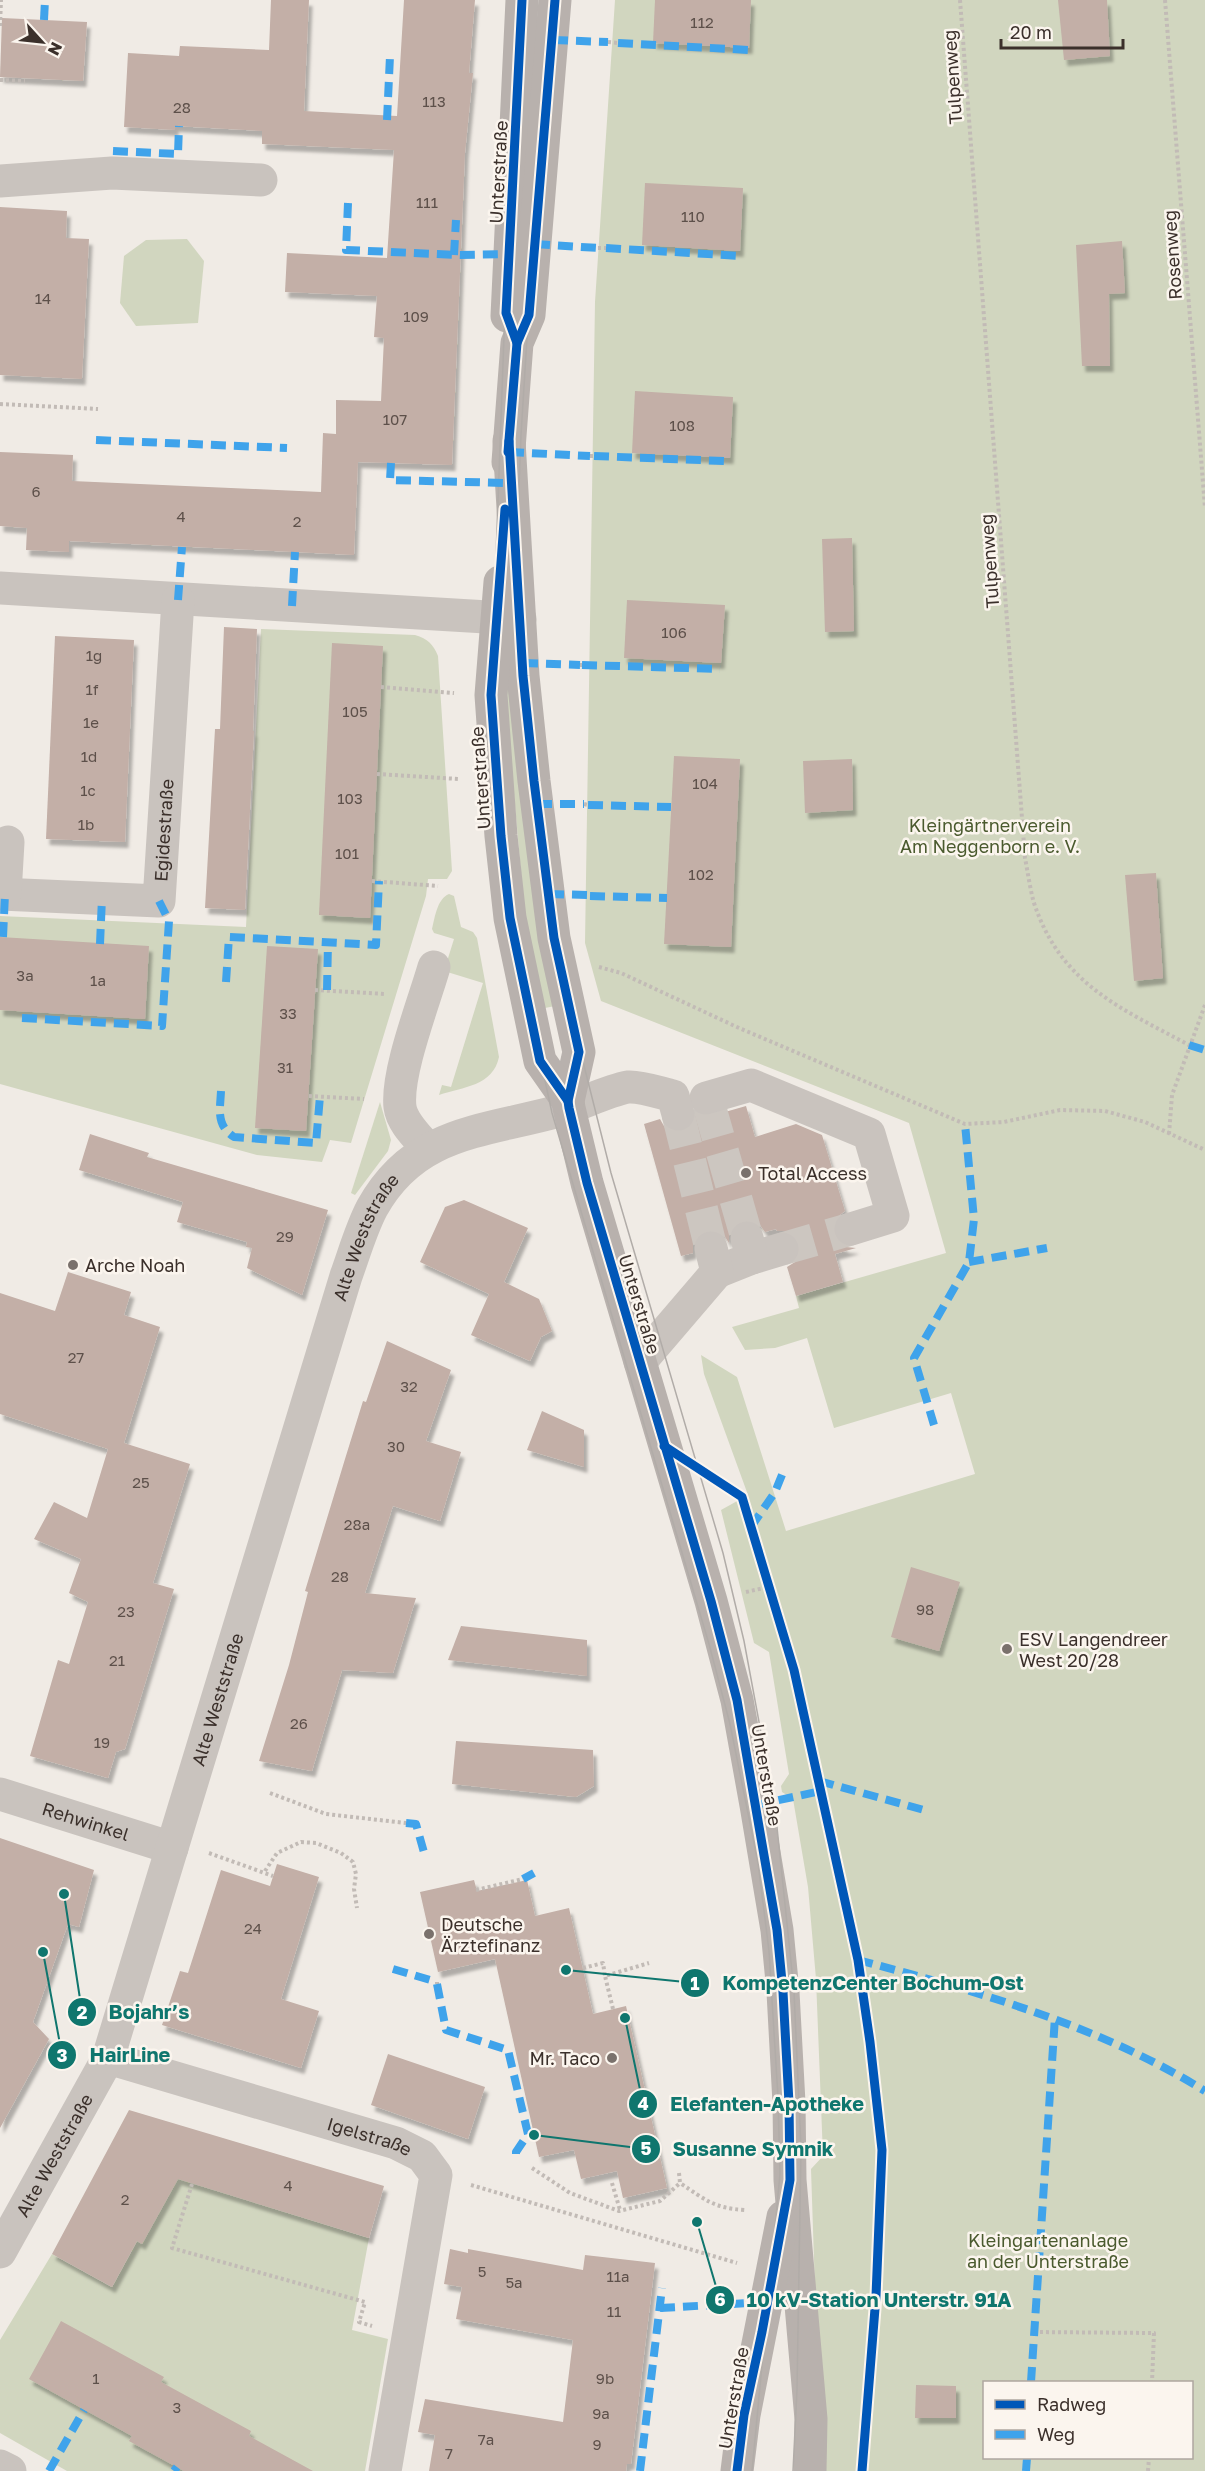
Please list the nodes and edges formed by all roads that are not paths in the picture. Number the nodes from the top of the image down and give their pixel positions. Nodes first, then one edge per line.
1 (522, 0) edge
2 (555, 0) edge
3 (261, 180) dead end
4 (0, 181) edge
5 (517, 343) junction
6 (0, 588) edge
7 (178, 600) junction
8 (509, 618) junction
9 (8, 842) dead end
10 (2, 894) edge
11 (430, 982) road end
12 (568, 1105) junction
13 (428, 1149) junction
14 (851, 1229) tunnel mouth
15 (760, 1248) tunnel mouth
16 (640, 1362) junction
17 (0, 1794) edge
18 (172, 1848) junction
19 (108, 2058) junction
20 (790, 2180) junction
21 (0, 2252) edge
22 (0, 2466) edge
23 (10, 2471) edge
24 (385, 2471) edge
25 (737, 2471) edge
26 (810, 2471) edge

1 - 5 main road, Unterstraße
2 - 5 main road, Unterstraße
3 - 4 street
5 - 8 main road, Unterstraße
6 - 7 street
7 - 8 street
7 - 10 street, Egidestraße
8 - 12 main road, Unterstraße
8 - 12 main road, Unterstraße
9 - 10 street
11 - 13 street
12 - 13 street, Alte Weststraße
12 - 14 street, Alte Weststraße
12 - 16 main road, Unterstraße
13 - 18 street, Alte Weststraße
15 - 16 street
16 - 20 main road, Unterstraße
17 - 18 street, Rehwinkel
18 - 19 street, Alte Weststraße
19 - 21 street, Alte Weststraße
19 - 24 street, Igelstraße
20 - 25 main road, Unterstraße
20 - 26 main road, Unterstraße
22 - 23 street

